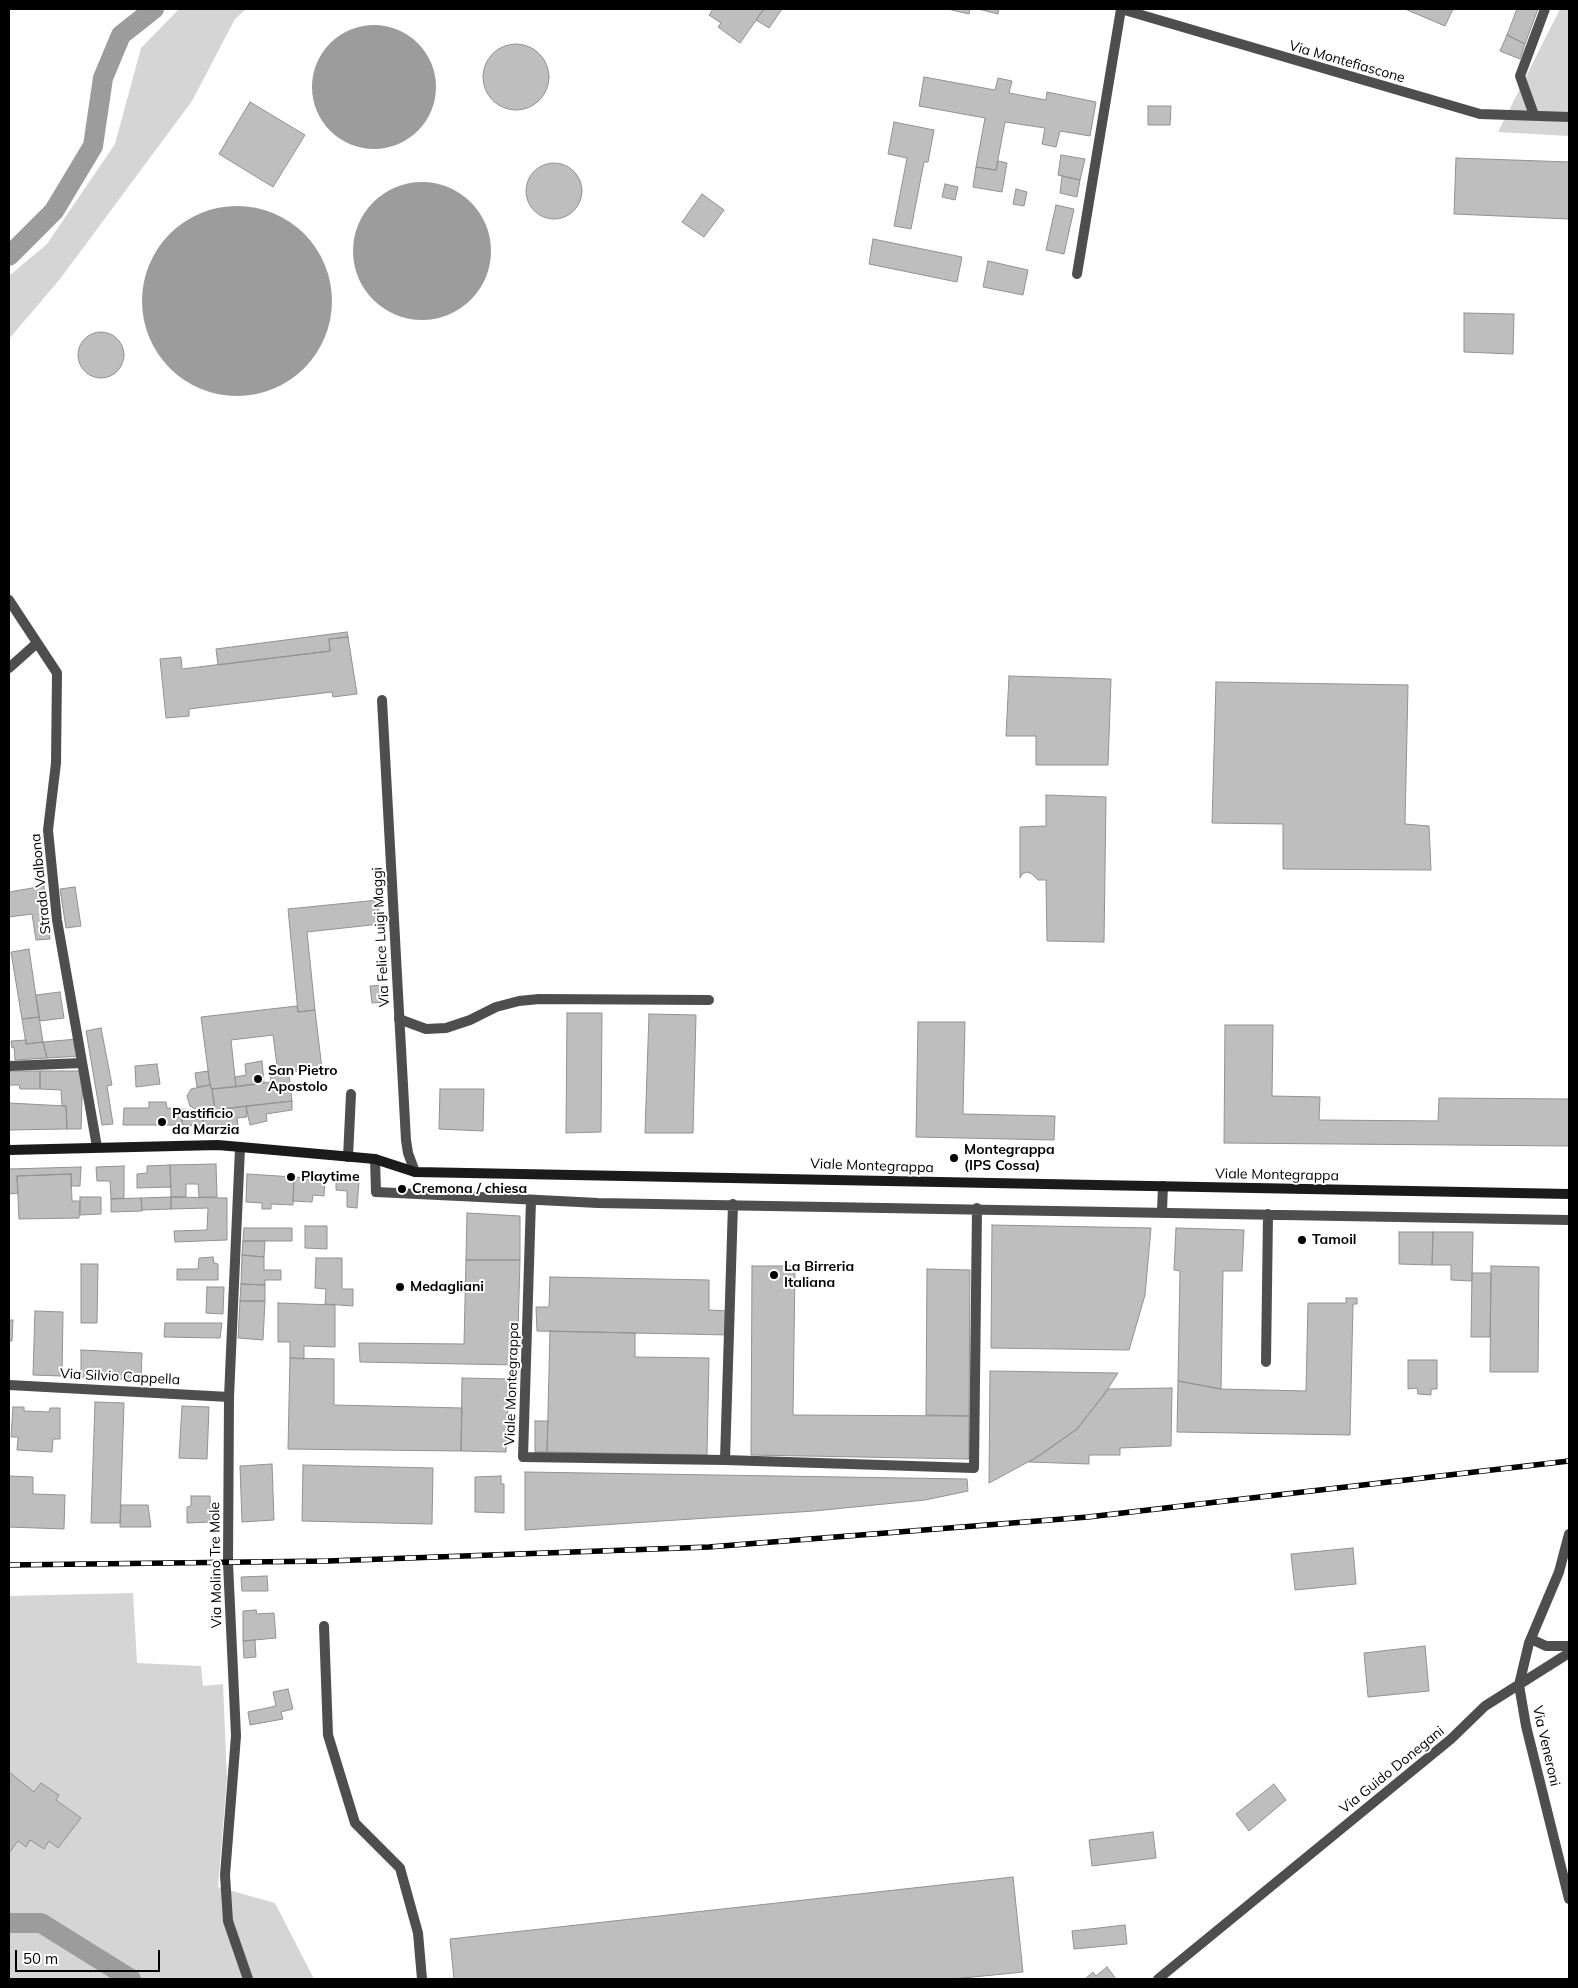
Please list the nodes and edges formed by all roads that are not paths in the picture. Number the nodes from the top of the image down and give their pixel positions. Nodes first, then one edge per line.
1 (1121, 9) edge
2 (1544, 9) edge
3 (1534, 115) junction
4 (1569, 117) edge
5 (1077, 274) dead end
6 (9, 600) edge
7 (37, 643) junction
8 (9, 668) edge
9 (382, 700) dead end
10 (709, 1000) dead end
11 (400, 1019) junction
12 (82, 1063) junction
13 (9, 1066) edge
14 (351, 1094) dead end
15 (97, 1147) junction
16 (240, 1148) junction
17 (9, 1150) edge
18 (348, 1157) junction
19 (375, 1159) junction
20 (415, 1172) junction
21 (1163, 1186) junction
22 (1569, 1194) edge
23 (531, 1200) junction
24 (733, 1204) junction
25 (977, 1208) junction
26 (1162, 1212) junction
27 (1268, 1214) junction
28 (1569, 1220) edge
29 (1266, 1362) dead end
30 (9, 1385) edge
31 (229, 1397) junction
32 (725, 1460) junction
33 (1569, 1534) edge
34 (324, 1626) dead end
35 (1531, 1639) junction
36 (1569, 1646) edge
37 (1569, 1653) edge
38 (1519, 1685) junction
39 (1569, 1899) edge
40 (248, 1979) edge
41 (422, 1979) edge
42 (1158, 1979) edge

1 - 3 street, Via Montefiascone
1 - 5 street, Via Montefiascone
2 - 3 street
3 - 4 street, Via Montefiascone
6 - 7 street, Strada Valbona
7 - 8 street
7 - 12 street, Strada Valbona
9 - 11 street, Via Felice Luigi Maggi
10 - 11 street
11 - 20 street, Via Felice Luigi Maggi
12 - 13 street
12 - 15 street, Strada Valbona
14 - 18 street
15 - 16 main road, Viale Montegrappa
15 - 17 main road, Viale Montegrappa
16 - 18 main road, Viale Montegrappa
16 - 31 street, Via Molino Tre Mole
18 - 19 main road, Viale Montegrappa
19 - 20 main road, Viale Montegrappa
19 - 23 street
20 - 21 main road, Viale Montegrappa
21 - 22 main road, Viale Montegrappa
21 - 26 street
23 - 24 street
23 - 32 street, Viale Montegrappa
24 - 25 street
24 - 32 street
25 - 26 street
25 - 32 street, Viale Montegrappa
26 - 27 street
27 - 28 street
27 - 29 street
30 - 31 street, Via Silvio Cappella
31 - 40 street, Via Molino Tre Mole
33 - 35 street
34 - 41 street
35 - 36 street
35 - 38 street
37 - 38 street, Via Guido Donegani
38 - 39 street, Via Veneroni
38 - 42 street, Via Guido Donegani

